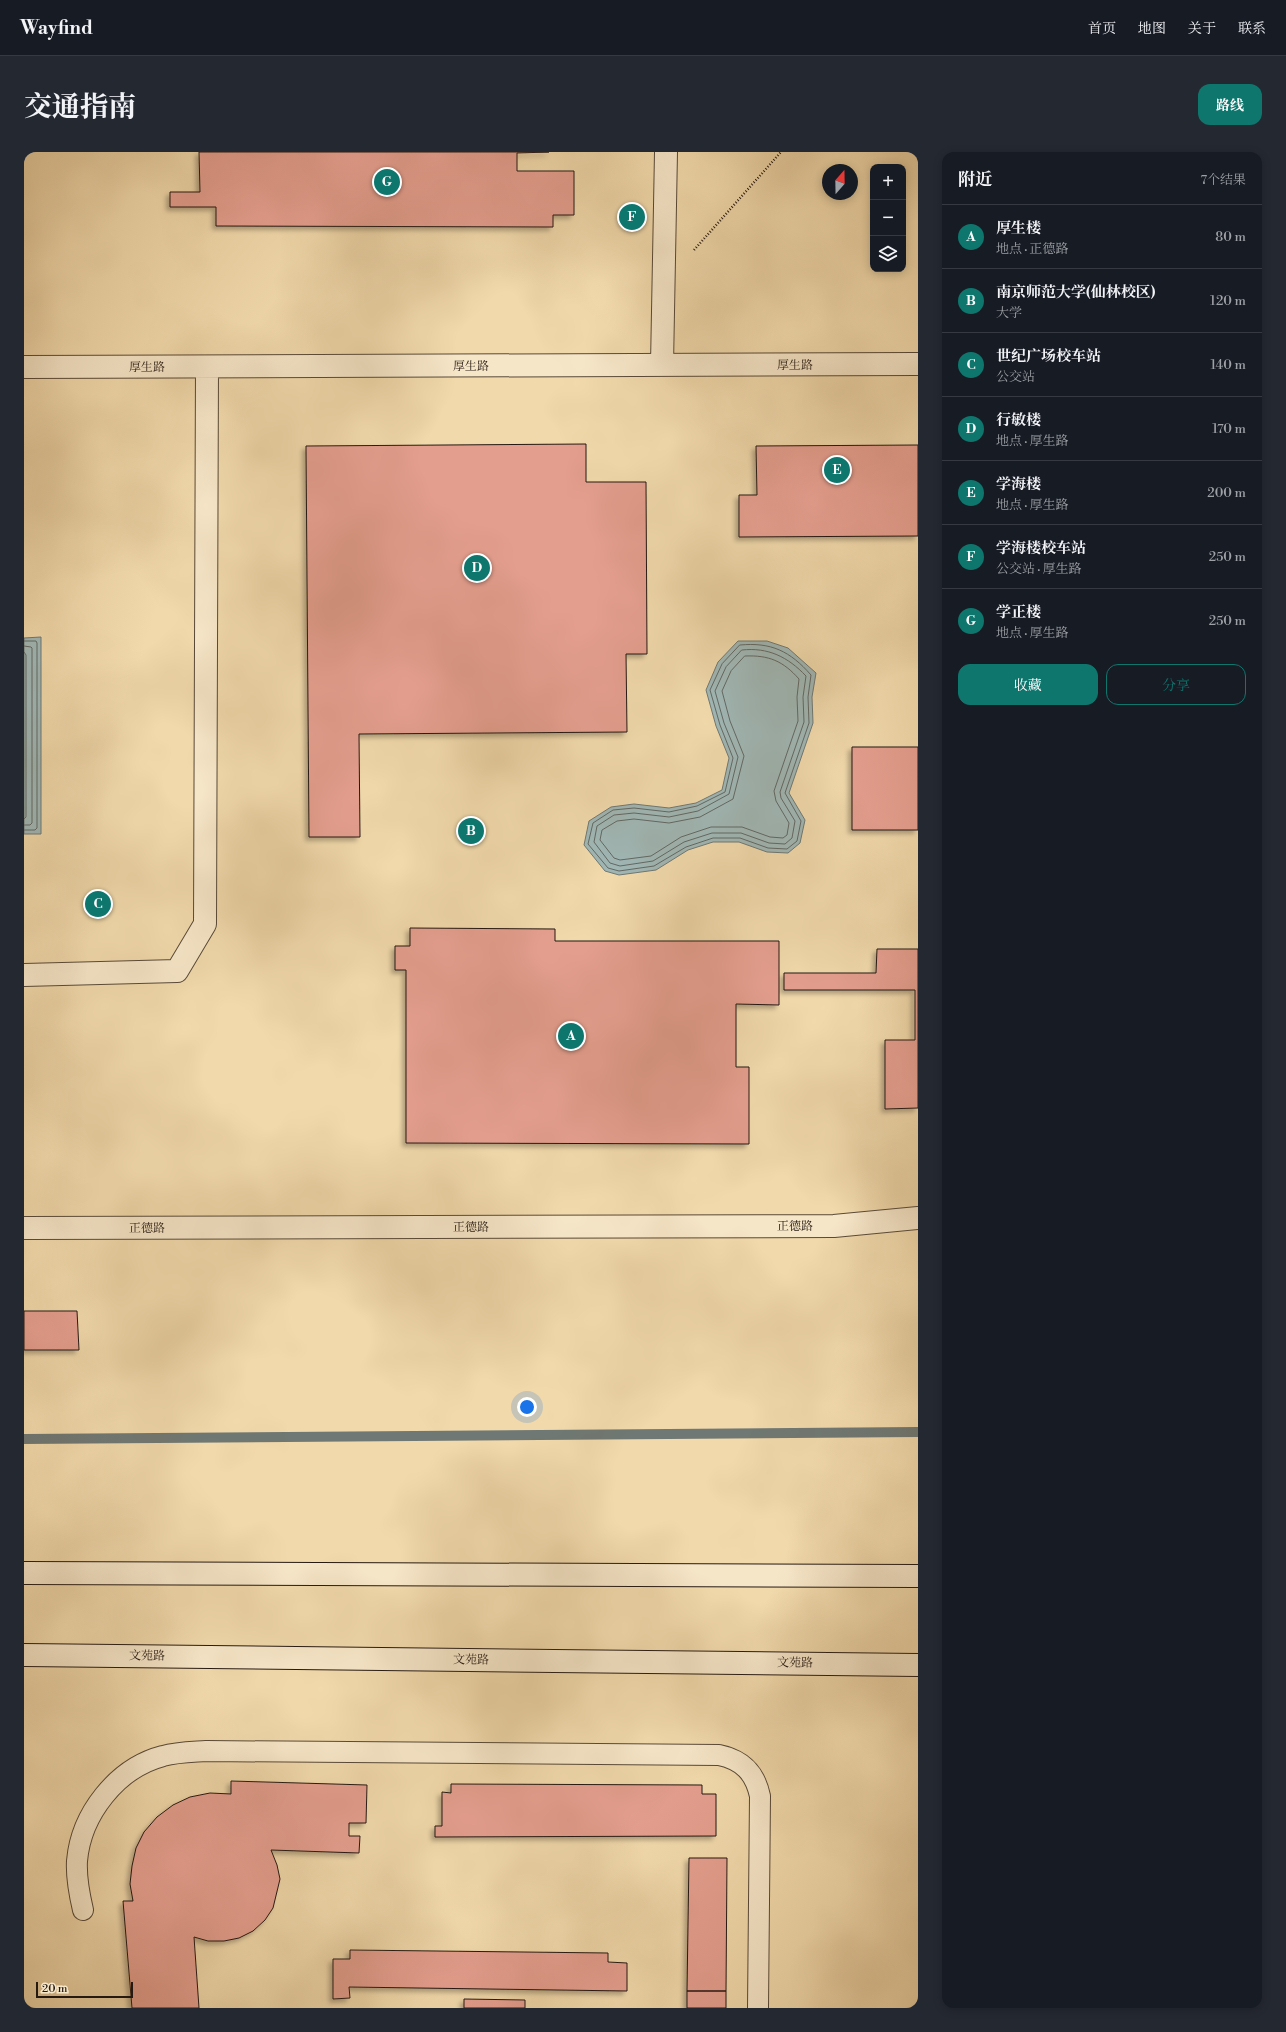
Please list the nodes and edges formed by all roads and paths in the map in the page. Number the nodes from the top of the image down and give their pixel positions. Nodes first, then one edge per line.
1 (666, 152) edge
2 (781, 152) edge
3 (663, 284) junction
4 (918, 364) edge
5 (662, 365) junction
6 (24, 367) edge
7 (207, 367) junction
8 (24, 975) edge
9 (918, 1218) edge
10 (24, 1228) edge
11 (24, 1573) edge
12 (918, 1576) edge
13 (24, 1655) edge
14 (918, 1665) edge
15 (83, 1910) dead end
16 (758, 2008) edge

1 - 3 street
2 - 3 path
3 - 5 street
4 - 5 street, 厚生路
5 - 7 street, 厚生路
6 - 7 street, 厚生路
7 - 8 street
9 - 10 street, 正德路
11 - 12 street
13 - 14 street, 文苑路
15 - 16 lane

